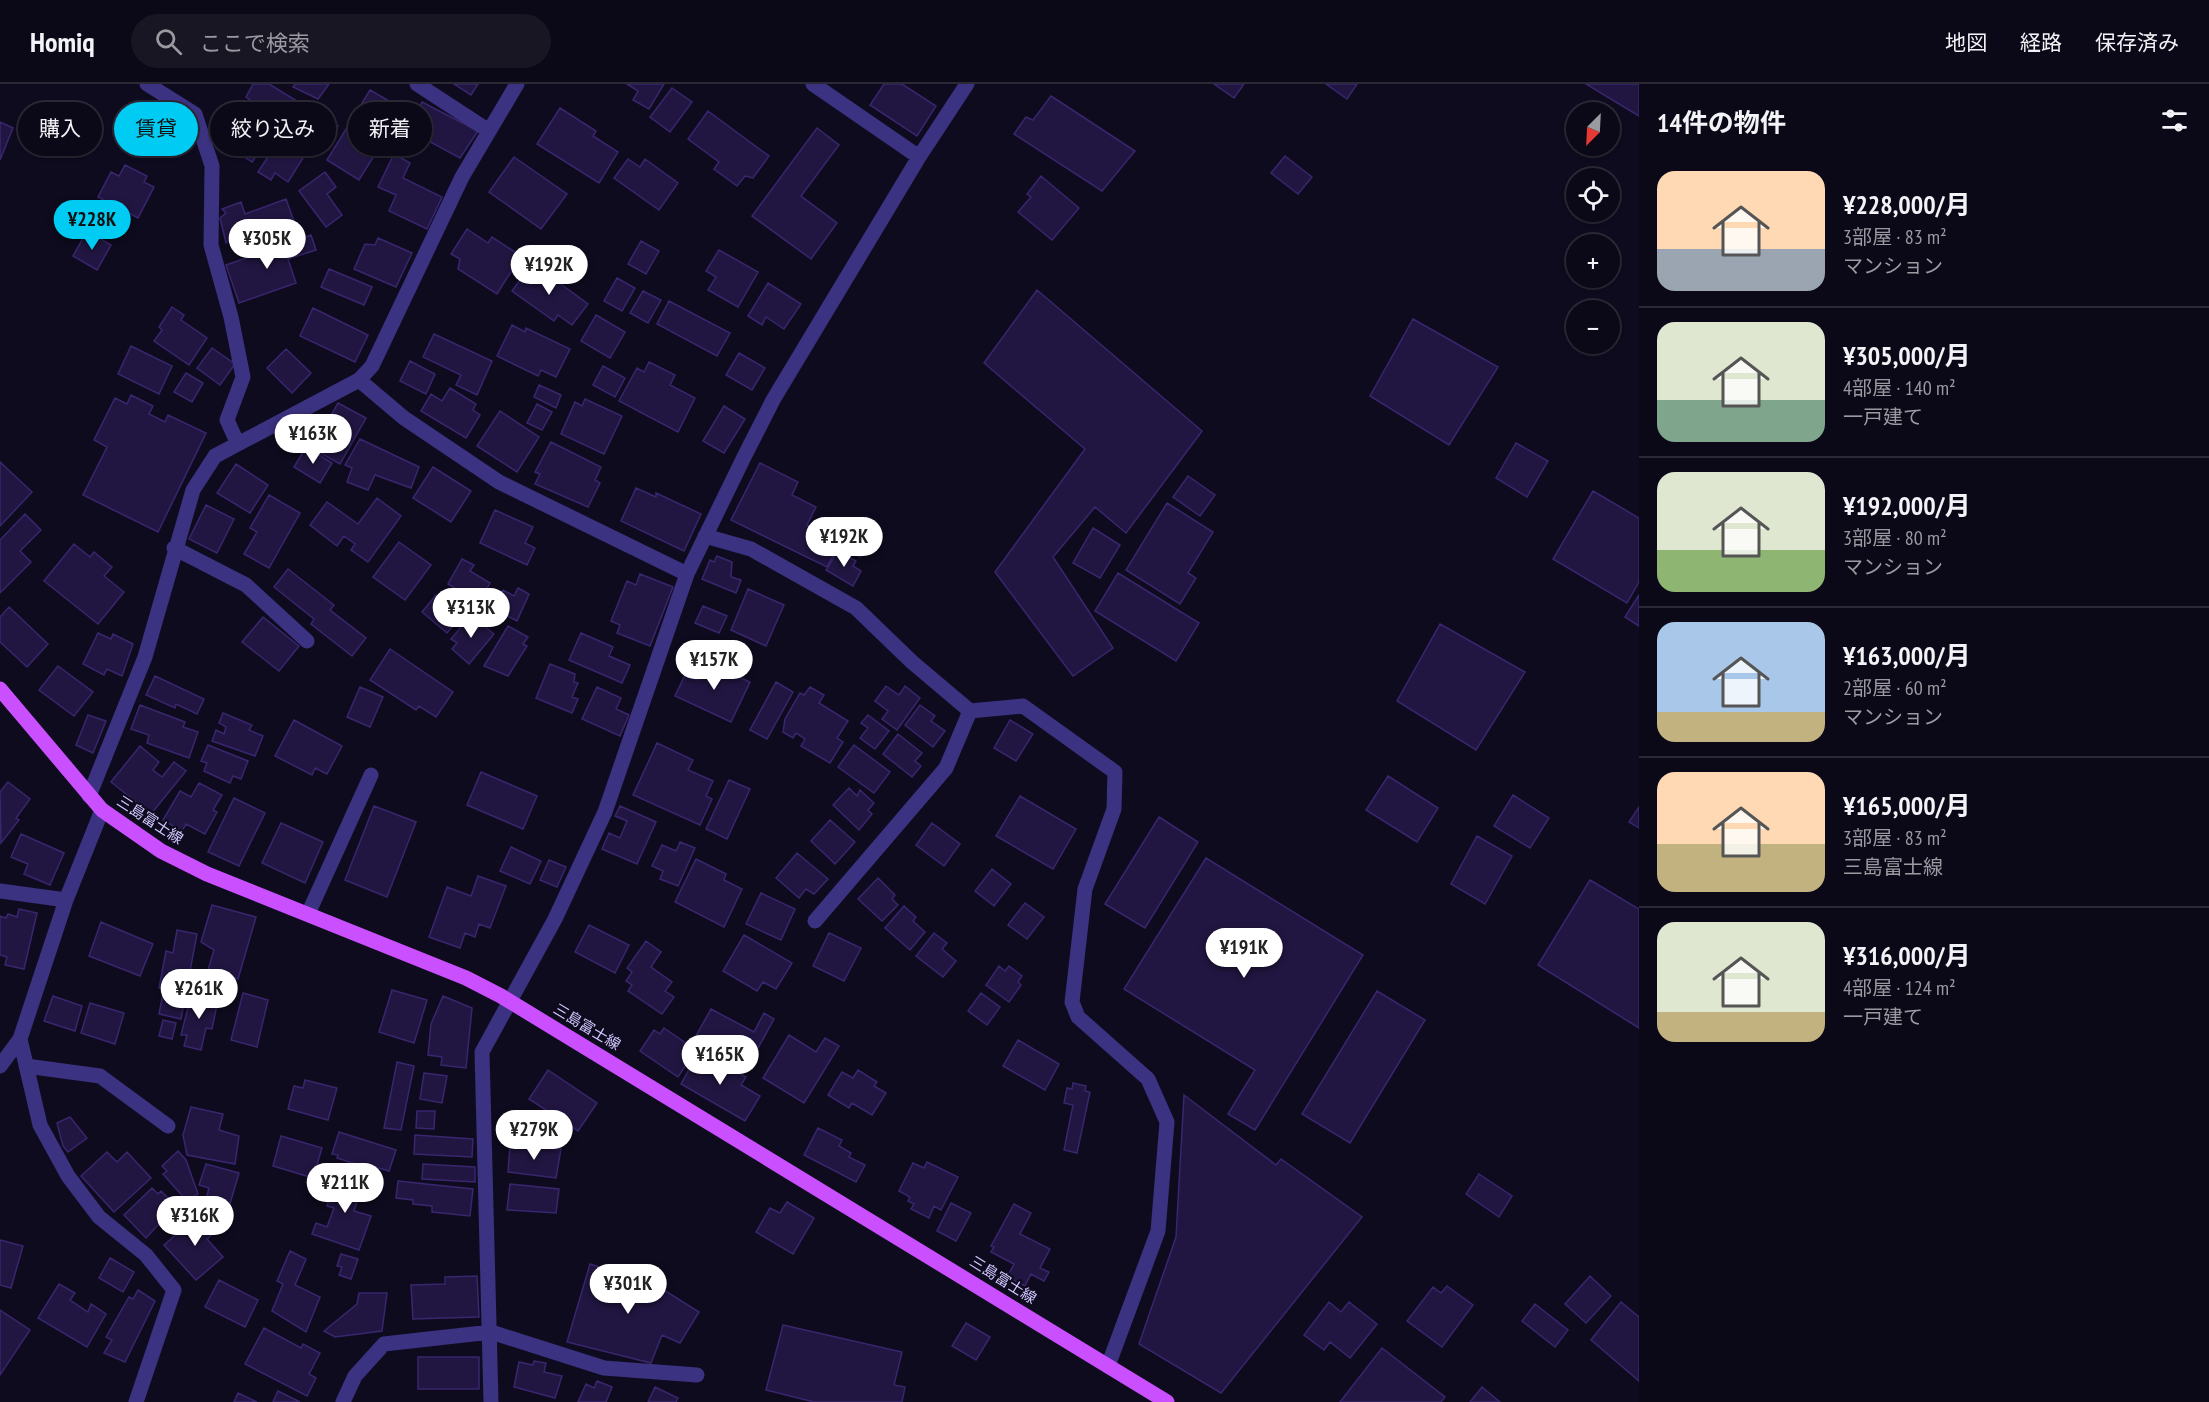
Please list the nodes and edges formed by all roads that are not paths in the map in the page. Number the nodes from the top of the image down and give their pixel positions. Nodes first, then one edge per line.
1 (147, 84) edge
2 (417, 84) edge
3 (517, 84) edge
4 (813, 84) edge
5 (967, 84) edge
6 (489, 130) junction
7 (918, 157) junction
8 (359, 380) junction
9 (237, 442) junction
10 (705, 536) junction
11 (174, 548) junction
12 (687, 574) junction
13 (307, 641) dead end
14 (0, 689) edge
15 (970, 711) junction
16 (371, 775) dead end
17 (89, 796) junction
18 (102, 810) junction
19 (0, 891) edge
20 (66, 900) junction
21 (308, 914) junction
22 (815, 921) dead end
23 (508, 1001) junction
24 (20, 1039) junction
25 (0, 1066) edge
26 (26, 1066) junction
27 (168, 1126) dead end
28 (491, 1332) junction
29 (1108, 1366) junction
30 (697, 1375) dead end
31 (136, 1402) edge
32 (343, 1402) edge
33 (491, 1402) edge
34 (1167, 1402) edge

1 - 9 street
2 - 6 street
3 - 6 street
4 - 7 street
5 - 7 street
6 - 8 street
7 - 10 street
8 - 9 street
8 - 12 street
9 - 11 street
10 - 12 street
10 - 15 street
11 - 13 street
11 - 17 street
12 - 23 street
14 - 17 main road, 三島富士線
15 - 22 street
15 - 29 street
16 - 21 street
17 - 18 main road, 三島富士線
18 - 20 street
18 - 21 main road, 三島富士線
19 - 20 street
20 - 24 street
21 - 23 main road, 三島富士線
23 - 28 street
23 - 29 main road, 三島富士線
24 - 25 street
24 - 26 street
26 - 27 street
26 - 31 street
28 - 30 street
28 - 32 street
28 - 33 street
29 - 34 main road, 三島富士線

